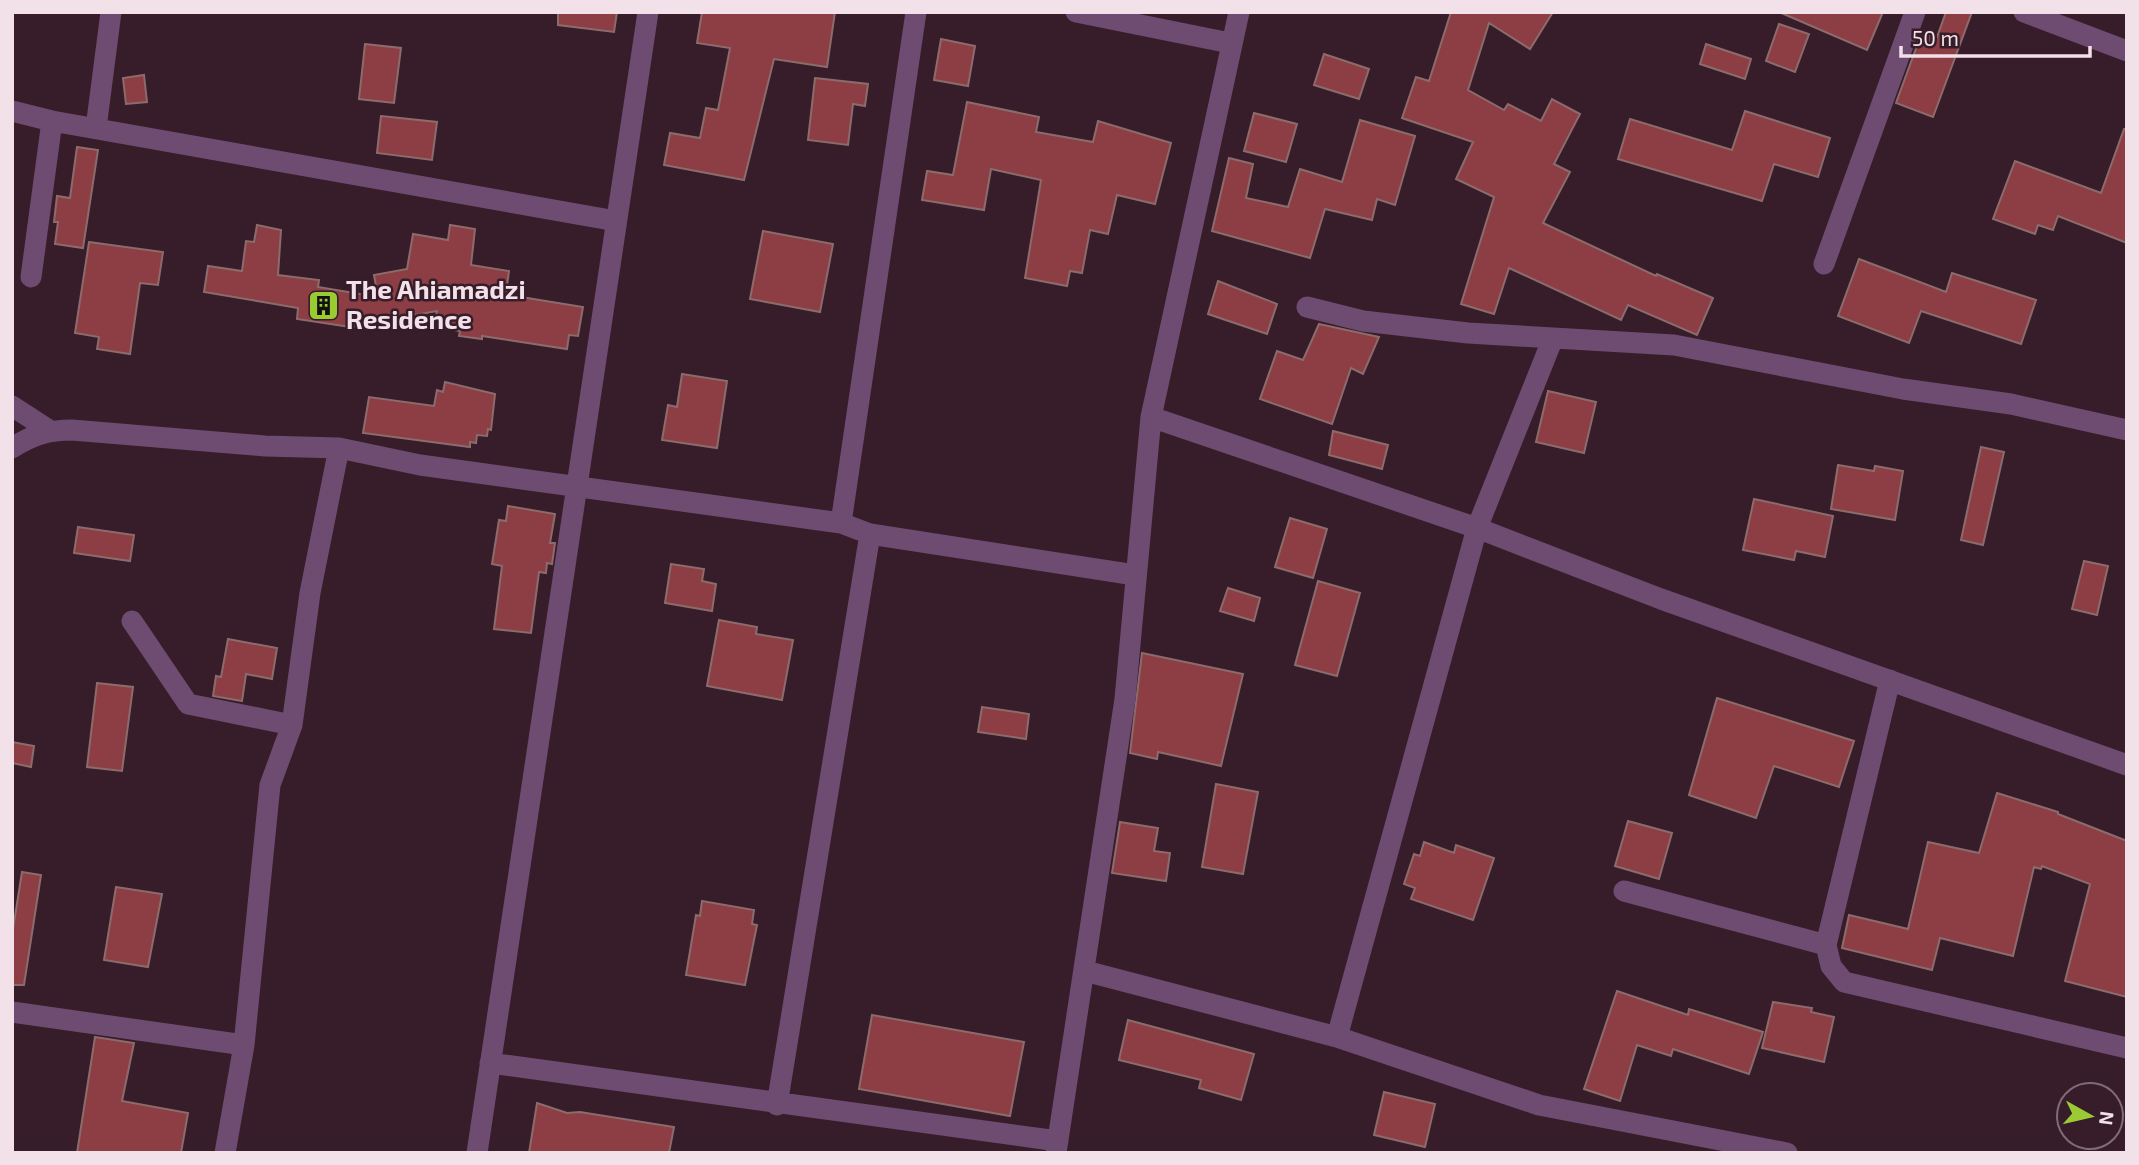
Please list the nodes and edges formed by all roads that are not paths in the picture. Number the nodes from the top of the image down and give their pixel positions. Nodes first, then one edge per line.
1 (111, 12) edge
2 (648, 12) edge
3 (916, 12) edge
4 (1076, 12) edge
5 (1239, 12) edge
6 (1915, 12) edge
7 (2024, 12) edge
8 (1230, 43) junction
9 (2127, 51) edge
10 (12, 111) edge
11 (52, 121) junction
12 (96, 128) junction
13 (616, 221) junction
14 (1824, 264) dead end
15 (31, 277) dead end
16 (1307, 307) dead end
17 (1553, 338) junction
18 (12, 406) edge
19 (1151, 417) junction
20 (49, 430) junction
21 (2127, 430) edge
22 (12, 448) edge
23 (339, 448) junction
24 (577, 487) junction
25 (841, 523) junction
26 (1478, 528) junction
27 (870, 534) junction
28 (1135, 575) junction
29 (132, 621) dead end
30 (1890, 680) junction
31 (292, 724) junction
32 (2127, 765) edge
33 (1624, 891) dead end
34 (1826, 945) junction
35 (1085, 971) junction
36 (12, 1012) edge
37 (1337, 1037) junction
38 (244, 1045) junction
39 (2127, 1048) edge
40 (490, 1063) junction
41 (777, 1105) junction
42 (1057, 1147) edge
43 (225, 1153) edge
44 (477, 1153) edge
45 (1787, 1153) edge

1 - 12 street
2 - 13 street
3 - 25 street
4 - 8 street
5 - 8 street
6 - 14 street
7 - 9 street
8 - 19 street
10 - 11 street
11 - 12 street
11 - 15 street
12 - 13 street
13 - 24 street
16 - 17 street
17 - 21 street
17 - 26 street
18 - 20 street
19 - 26 street
19 - 28 street
20 - 22 street
20 - 23 street
23 - 24 street
23 - 31 street
24 - 25 street
24 - 40 street
25 - 27 street
26 - 30 street
26 - 37 street
27 - 28 street
27 - 41 street
28 - 35 street
29 - 31 street
30 - 32 street
30 - 34 street
31 - 38 street
33 - 34 street
34 - 39 street
35 - 37 street
35 - 42 street
36 - 38 street
37 - 45 street
38 - 43 street
40 - 41 street
40 - 44 street
41 - 42 street

